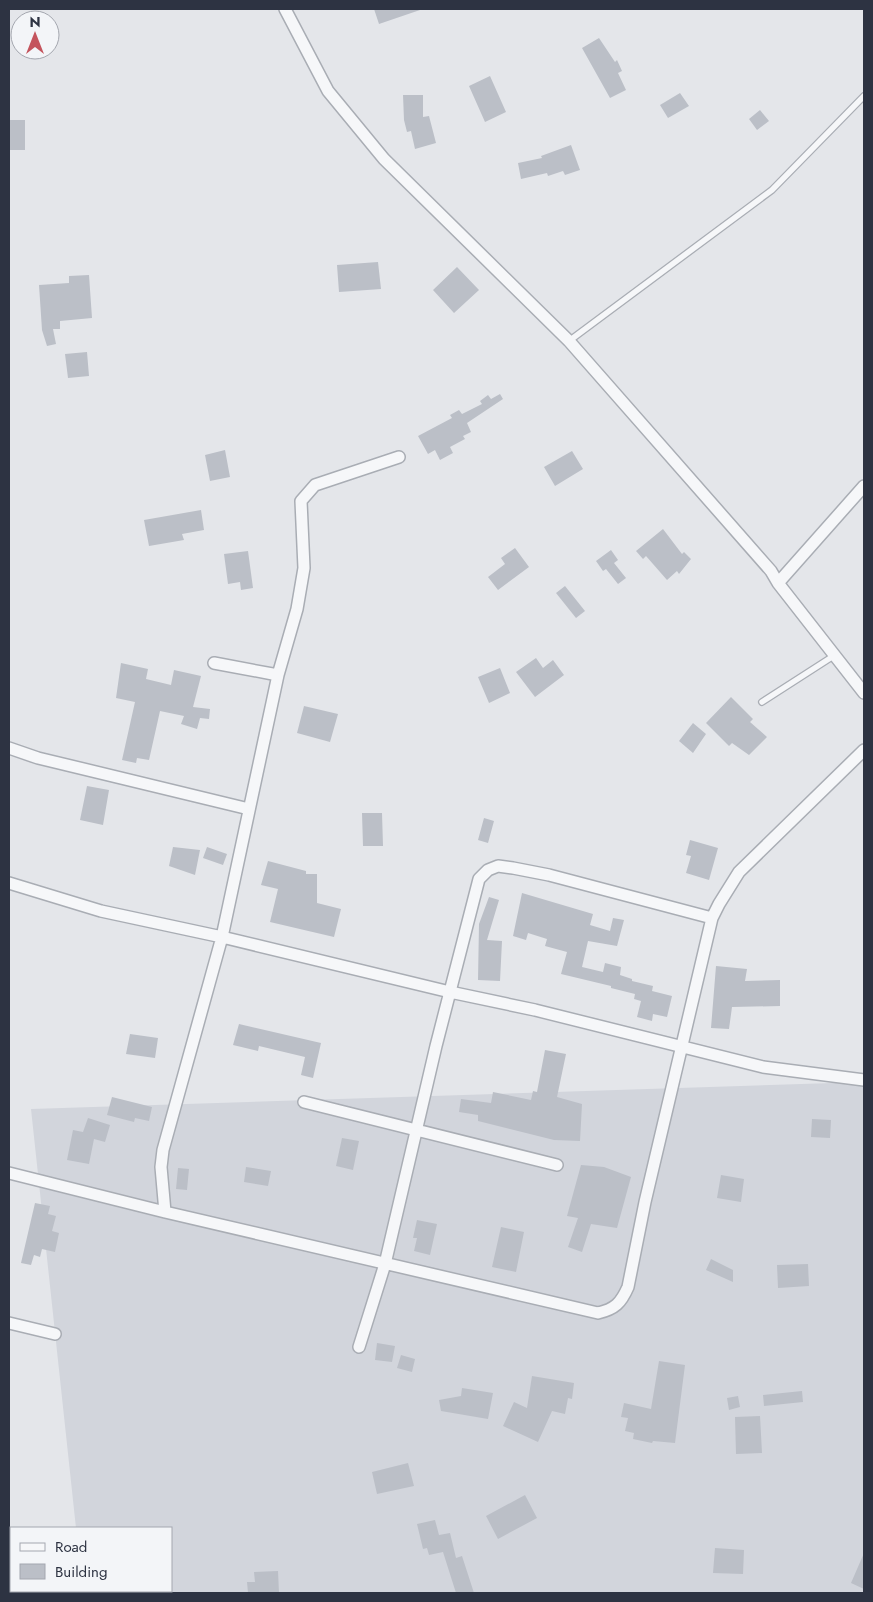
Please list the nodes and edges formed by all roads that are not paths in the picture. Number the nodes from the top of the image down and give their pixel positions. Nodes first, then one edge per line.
1 (286, 9) edge
2 (864, 96) edge
3 (569, 341) junction
4 (399, 457) dead end
5 (864, 486) edge
6 (778, 583) junction
7 (835, 655) junction
8 (214, 662) dead end
9 (278, 675) junction
10 (864, 693) edge
11 (762, 702) dead end
12 (9, 748) edge
13 (864, 750) edge
14 (249, 809) junction
15 (9, 883) edge
16 (712, 918) junction
17 (222, 937) junction
18 (450, 992) junction
19 (681, 1048) junction
20 (864, 1080) edge
21 (304, 1102) dead end
22 (417, 1131) junction
23 (558, 1166) dead end
24 (9, 1173) edge
25 (166, 1212) junction
26 (385, 1264) junction
27 (9, 1322) edge
28 (55, 1334) dead end
29 (358, 1347) dead end

1 - 3 street
2 - 3 lane
3 - 6 street
4 - 9 street
5 - 6 street
6 - 7 street
7 - 10 street
7 - 11 lane
8 - 9 street
9 - 14 street
12 - 14 street
13 - 16 street
14 - 17 street
15 - 17 street
16 - 18 street
16 - 19 street
17 - 18 street
17 - 25 street
18 - 19 street
18 - 22 street
19 - 20 street
19 - 26 street
21 - 22 street
22 - 23 street
22 - 26 street
24 - 25 street
25 - 26 street
26 - 29 street
27 - 28 street

